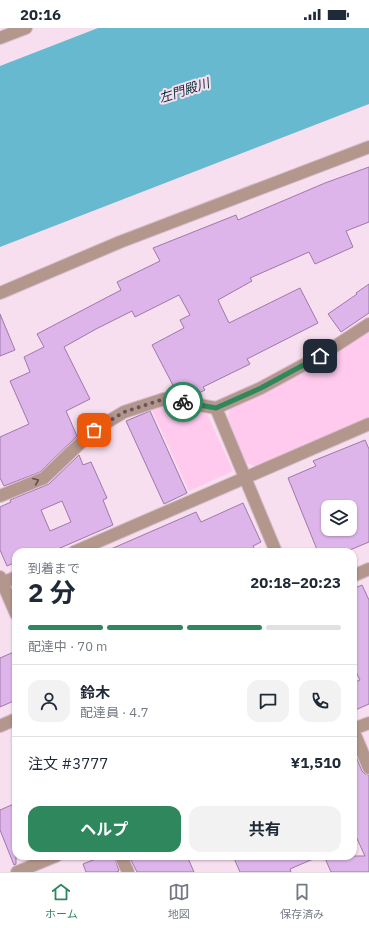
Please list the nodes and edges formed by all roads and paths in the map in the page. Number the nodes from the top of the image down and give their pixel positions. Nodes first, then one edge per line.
1 (26, 28) edge
2 (0, 38) edge
3 (369, 147) edge
4 (0, 293) edge
5 (369, 324) edge
6 (216, 408) junction
7 (369, 424) edge
8 (244, 477) junction
9 (0, 496) edge
10 (83, 548) edge
11 (274, 548) edge
12 (369, 569) edge
13 (357, 574) edge
14 (12, 578) edge
15 (1, 582) edge
16 (12, 605) edge
17 (12, 721) edge
18 (369, 723) edge
19 (0, 726) edge
20 (357, 728) edge
21 (357, 740) edge
22 (369, 768) edge
23 (46, 860) edge
24 (123, 860) edge
25 (17, 872) edge
26 (128, 872) edge

1 - 2 street
3 - 4 street
5 - 6 street
6 - 8 street
9 -> 6 street
7 - 8 street
8 - 10 street
8 - 11 street
12 - 13 street
14 - 15 street
15 - 16 street
17 - 19 street
18 - 20 street
21 - 22 street
23 - 25 street
24 - 26 street

